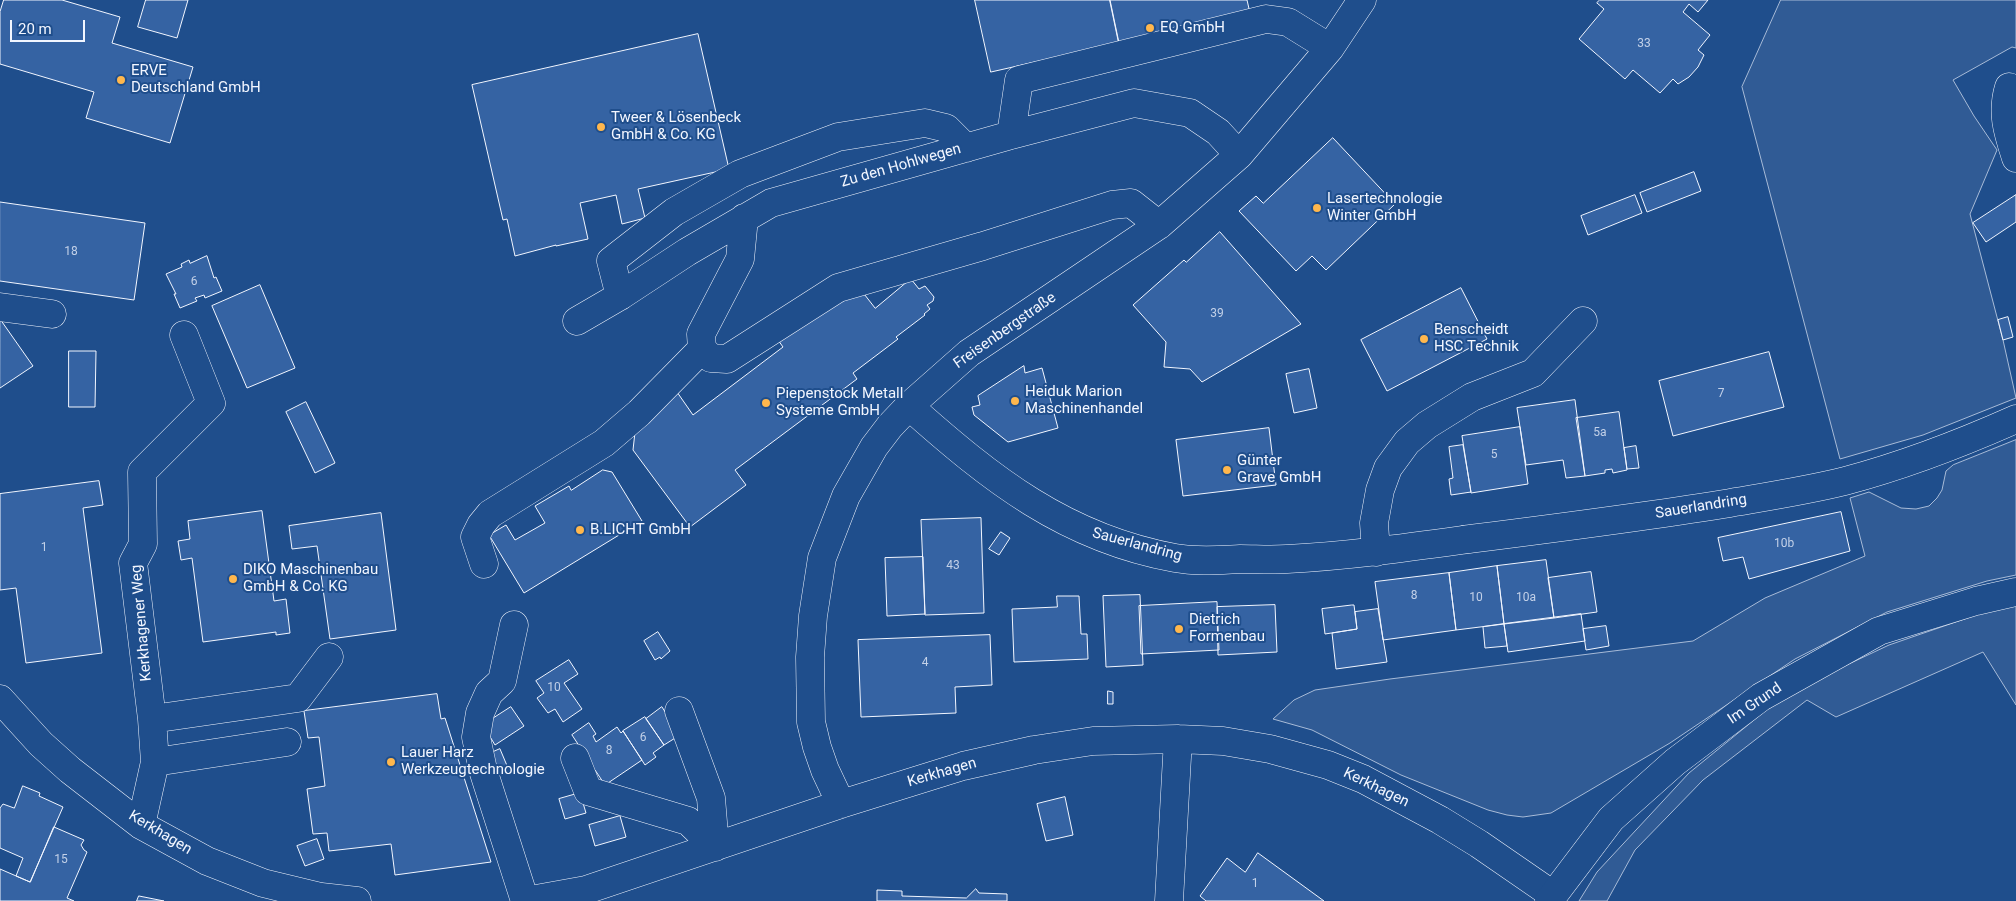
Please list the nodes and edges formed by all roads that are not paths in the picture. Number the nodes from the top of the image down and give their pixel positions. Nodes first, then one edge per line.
1 (1362, 0) edge
2 (1330, 48) junction
3 (2010, 87) dead end
4 (1011, 135) junction
5 (966, 148) junction
6 (1239, 155) junction
7 (2016, 158) edge
8 (744, 218) junction
9 (1159, 225) junction
10 (620, 296) junction
11 (0, 307) edge
12 (52, 314) dead end
13 (577, 321) dead end
14 (1583, 321) dead end
15 (184, 335) dead end
16 (702, 349) junction
17 (909, 406) junction
18 (2016, 419) edge
19 (1376, 552) junction
20 (484, 564) dead end
21 (2016, 592) edge
22 (514, 625) dead end
23 (329, 657) dead end
24 (0, 699) edge
25 (679, 711) dead end
26 (152, 719) junction
27 (1178, 739) junction
28 (287, 742) dead end
29 (575, 758) dead end
30 (155, 762) junction
31 (841, 804) junction
32 (141, 825) junction
33 (715, 847) junction
34 (1551, 898) edge
35 (357, 901) edge
36 (525, 901) edge
37 (1169, 901) edge

1 - 2 street, Freisenbergstraße
2 - 4 street
2 - 6 street, Freisenbergstraße
3 - 7 street
4 - 5 street, Zu den Hohlwegen
4 - 6 street, Zu den Hohlwegen
5 - 8 street, Zu den Hohlwegen
5 - 10 street
6 - 9 street, Freisenbergstraße
8 - 10 street, Zu den Hohlwegen
8 - 16 street
9 - 16 street
9 - 17 street, Freisenbergstraße
10 - 13 street, Zu den Hohlwegen
11 - 12 street
14 - 19 street
15 - 26 street, Kerkhagener Weg
16 - 20 street
17 - 19 street, Sauerlandring
17 - 31 street, Freisenbergstraße
18 - 19 street, Sauerlandring
21 - 34 street, Im Grund
22 - 36 street, Kerkhagen
23 - 26 street
24 - 32 street, Kerkhagen
25 - 33 street
26 - 30 street, Kerkhagener Weg
27 - 31 street, Kerkhagen
27 - 34 street, Kerkhagen
27 - 37 street
28 - 30 street
29 - 33 street
30 - 32 street, Kerkhagener Weg
31 - 33 street, Kerkhagen
32 - 35 street, Kerkhagen
33 - 36 street, Kerkhagen

